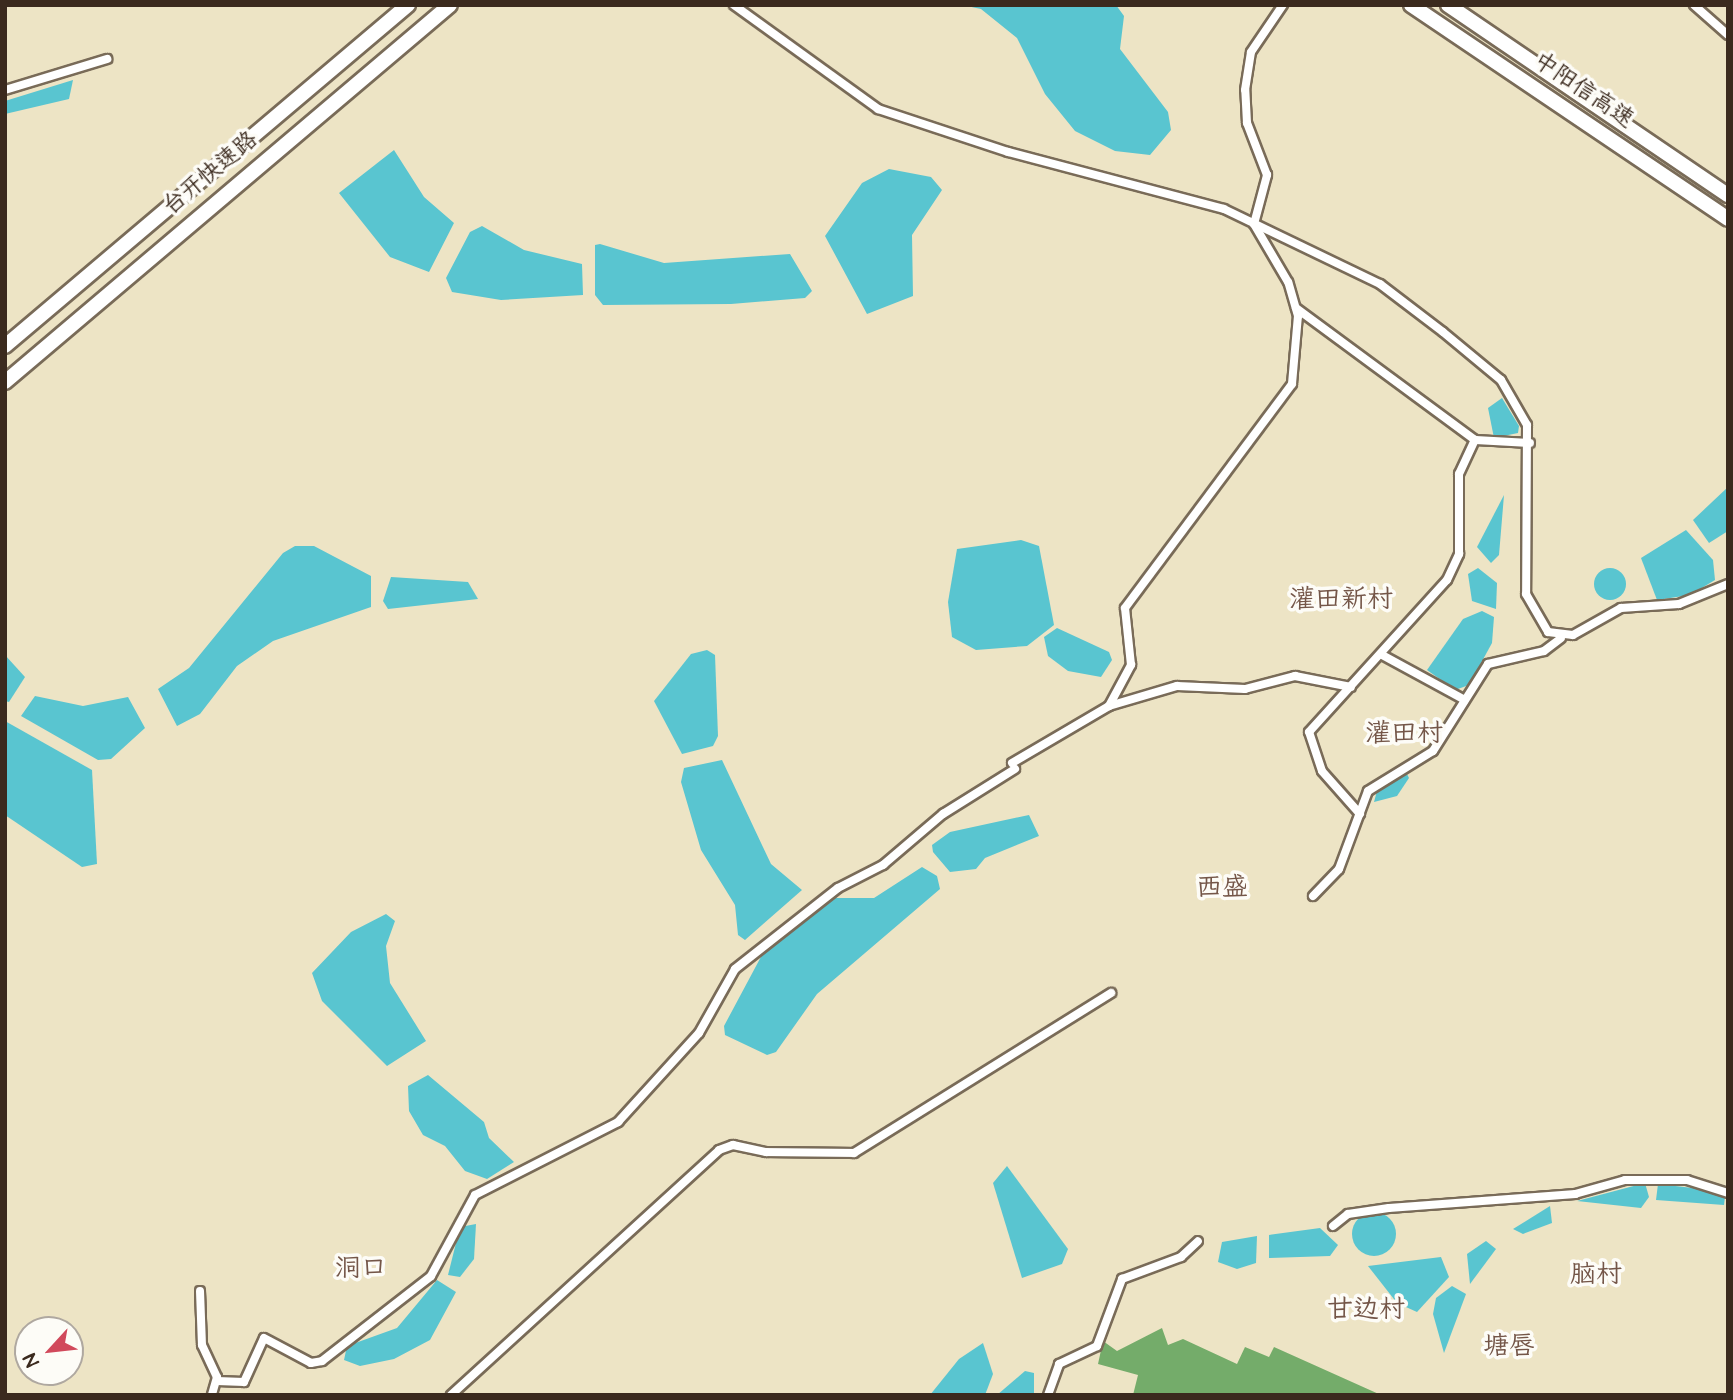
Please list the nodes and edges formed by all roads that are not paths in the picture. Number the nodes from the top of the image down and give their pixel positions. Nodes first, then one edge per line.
1 (408, 5) edge
2 (450, 5) edge
3 (734, 5) edge
4 (1283, 5) edge
5 (1411, 5) edge
6 (1448, 5) edge
7 (1694, 5) edge
8 (1728, 35) edge
9 (107, 59) dead end
10 (5, 90) edge
11 (1728, 195) edge
12 (1728, 219) edge
13 (1254, 224) junction
14 (1296, 308) junction
15 (5, 346) edge
16 (5, 382) edge
17 (1475, 440) junction
18 (1530, 443) junction
19 (1728, 584) edge
20 (1561, 638) junction
21 (1382, 654) junction
22 (1351, 687) junction
23 (1465, 700) junction
24 (1109, 706) junction
25 (1360, 814) junction
26 (1313, 896) dead end
27 (1111, 993) dead end
28 (1728, 1193) edge
29 (1333, 1226) dead end
30 (1198, 1241) dead end
31 (200, 1291) dead end
32 (217, 1381) junction
33 (212, 1395) edge
34 (451, 1395) edge
35 (1048, 1395) edge

1 - 15 highway, 台开快速路
2 - 16 highway, 台开快速路
3 - 13 street
4 - 13 street
5 - 12 highway, 中阳信高速
6 - 11 highway, 中阳信高速
7 - 8 street
9 - 10 street
13 - 14 street
13 - 18 street
14 - 17 street
14 - 24 street
17 - 18 street
17 - 21 street
18 - 20 street
19 - 20 street
20 - 23 street
21 - 22 street
21 - 23 street
22 - 24 street
22 - 25 street
23 - 25 street
24 - 32 street
25 - 26 street
27 - 34 street
28 - 29 street
30 - 35 street
31 - 32 street
32 - 33 street

